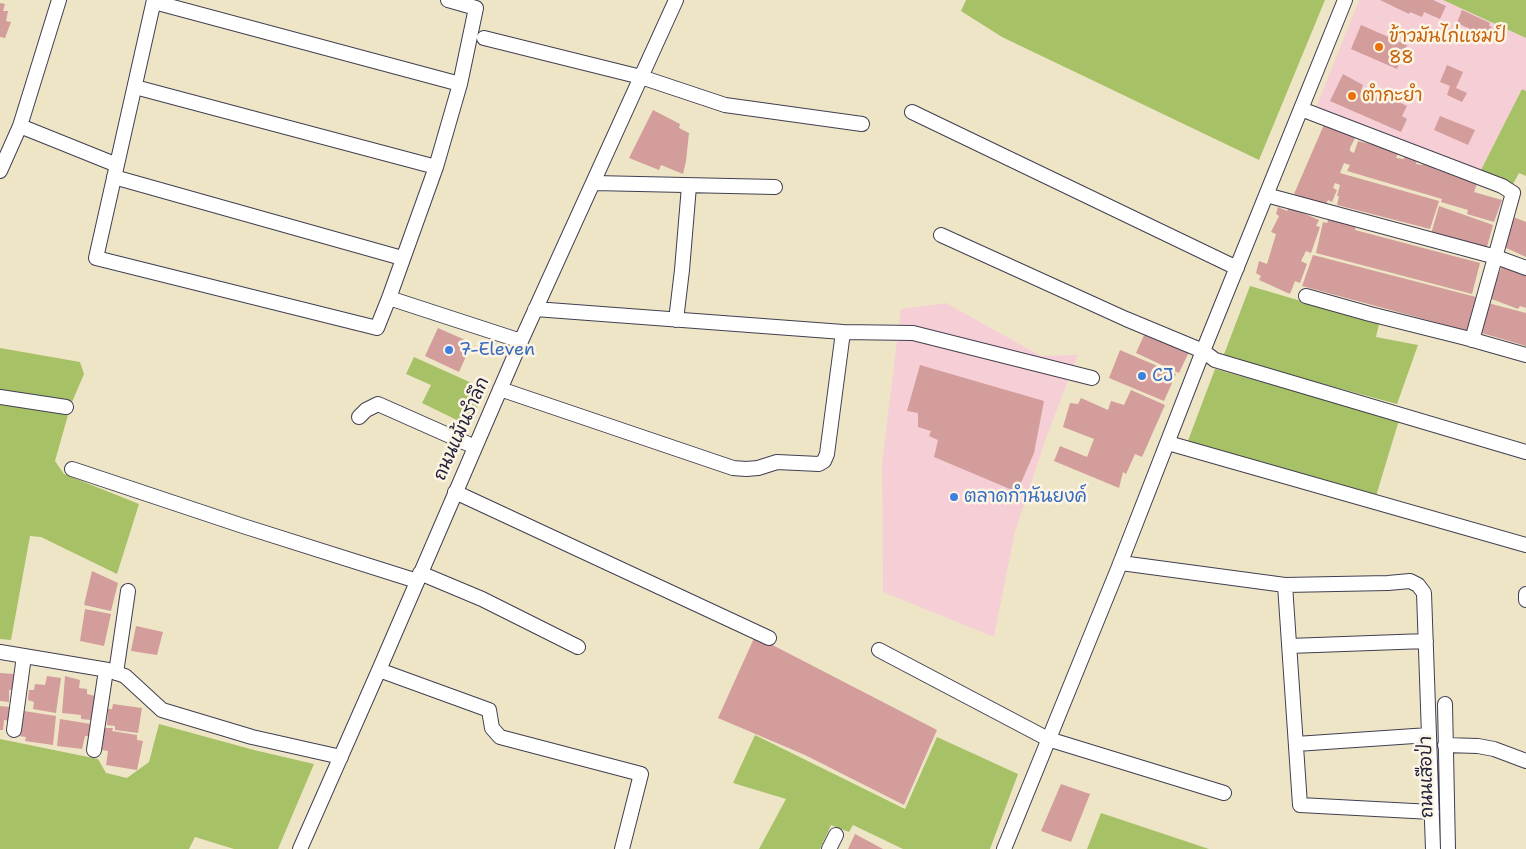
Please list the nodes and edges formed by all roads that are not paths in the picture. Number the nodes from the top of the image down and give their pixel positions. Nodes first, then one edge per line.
1 (59, 0) edge
2 (448, 0) edge
3 (676, 0) edge
4 (1345, 0) edge
5 (154, 1) edge
6 (484, 38) dead end
7 (642, 77) junction
8 (460, 84) junction
9 (135, 86) junction
10 (1301, 109) junction
11 (912, 112) dead end
12 (862, 124) dead end
13 (20, 126) junction
14 (436, 167) junction
15 (0, 171) edge
16 (116, 171) junction
17 (594, 183) junction
18 (688, 186) junction
19 (775, 187) dead end
20 (1266, 196) junction
21 (941, 235) dead end
22 (1496, 257) junction
23 (402, 258) junction
24 (1237, 268) junction
25 (1526, 268) edge
26 (1306, 296) dead end
27 (389, 298) junction
28 (535, 309) junction
29 (676, 320) junction
30 (843, 332) junction
31 (1472, 340) junction
32 (520, 341) junction
33 (1203, 351) junction
34 (1526, 355) edge
35 (1092, 378) dead end
36 (500, 389) junction
37 (0, 397) edge
38 (66, 407) dead end
39 (359, 417) dead end
40 (1168, 443) junction
41 (475, 447) junction
42 (1526, 452) edge
43 (72, 469) dead end
44 (454, 492) junction
45 (1526, 545) edge
46 (1121, 563) junction
47 (418, 577) junction
48 (1285, 585) junction
49 (128, 591) dead end
50 (1526, 594) edge
51 (1526, 600) edge
52 (768, 638) dead end
53 (1426, 640) junction
54 (1289, 646) junction
55 (578, 647) dead end
56 (879, 650) dead end
57 (0, 652) edge
58 (24, 656) junction
59 (379, 670) junction
60 (111, 671) junction
61 (1445, 704) dead end
62 (14, 730) dead end
63 (1429, 735) junction
64 (1048, 739) junction
65 (1296, 744) junction
66 (1445, 745) junction
67 (94, 750) dead end
68 (341, 757) junction
69 (1526, 761) edge
70 (1224, 792) dead end
71 (1432, 812) junction
72 (836, 835) dead end
73 (300, 849) edge
74 (622, 849) edge
75 (829, 849) edge
76 (1004, 849) edge
77 (1433, 849) edge
78 (1448, 849) edge

1 - 13 street
2 - 8 street
3 - 7 street, ถนนแม้นรำลึก
4 - 10 street
5 - 8 street
5 - 9 street
6 - 7 street
7 - 12 street
7 - 17 street, ถนนแม้นรำลึก
8 - 14 street
9 - 14 street
9 - 16 street
10 - 20 street
10 - 22 street
11 - 24 street
13 - 15 street
13 - 16 street
14 - 23 street
16 - 23 street
16 - 27 street
17 - 18 street
17 - 28 street, ถนนแม้นรำลึก
18 - 19 street
18 - 29 street
20 - 22 street
20 - 24 street
21 - 33 street
22 - 25 street
22 - 31 street
23 - 27 street
24 - 33 street
26 - 31 street
27 - 32 street
28 - 29 street
28 - 32 street, ถนนแม้นรำลึก
29 - 30 street
30 - 35 street
30 - 36 street
31 - 34 street
32 - 36 street, ถนนแม้นรำลึก
33 - 40 street
33 - 42 street
36 - 41 street, ถนนแม้นรำลึก
37 - 38 street
39 - 41 street
40 - 45 street
40 - 46 street
41 - 44 street, ถนนแม้นรำลึก
43 - 47 street
44 - 47 street, ถนนแม้นรำลึก
44 - 52 street
46 - 48 street
46 - 64 street
47 - 55 street
47 - 59 street, ถนนแม้นรำลึก
48 - 53 street
48 - 54 street
49 - 60 street
50 - 51 street
53 - 54 street
53 - 63 street
54 - 65 street
56 - 64 street
57 - 58 street
58 - 60 street
58 - 62 street
59 - 68 street, ถนนแม้นรำลึก
59 - 74 street
60 - 67 street
60 - 68 street
61 - 66 street, ถนนเสือป่า
63 - 65 street
63 - 71 street
64 - 70 street
64 - 76 street
65 - 71 street
66 - 69 street
66 - 78 street, ถนนเสือป่า
68 - 73 street, ถนนแม้นรำลึก
71 - 77 street
72 - 75 street

